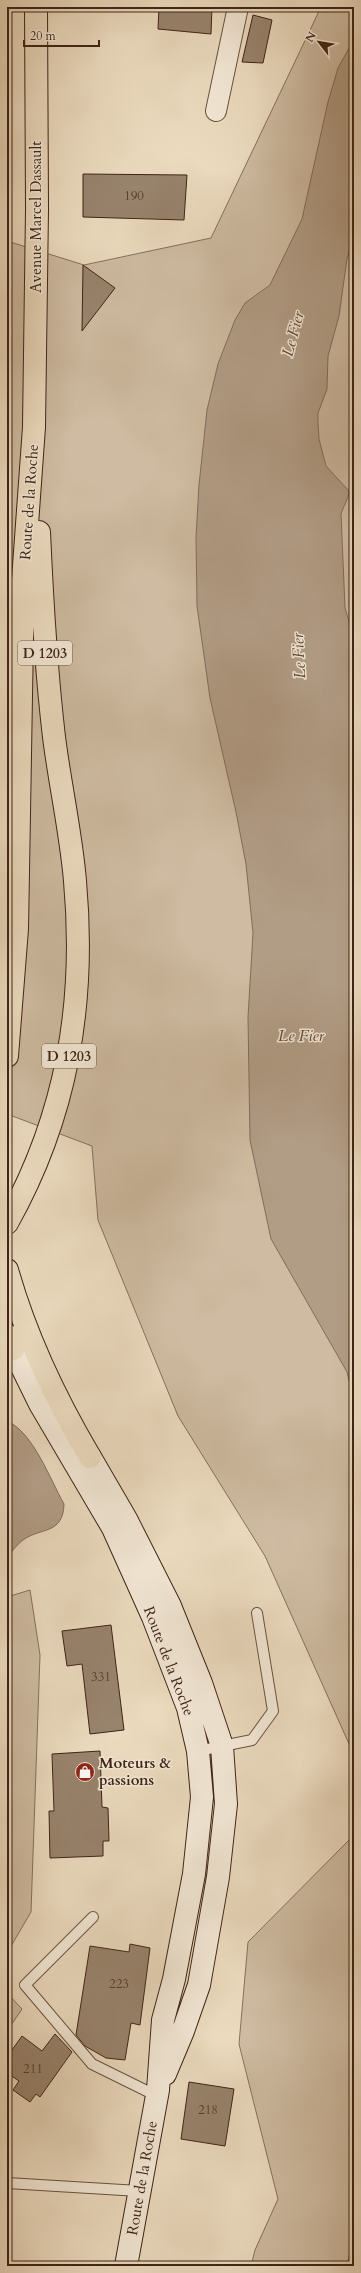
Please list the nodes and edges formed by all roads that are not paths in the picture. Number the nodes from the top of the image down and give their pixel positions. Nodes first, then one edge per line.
1 (36, 7) edge
2 (238, 7) edge
3 (216, 112) dead end
4 (34, 426) junction
5 (7, 1056) edge
6 (7, 1223) edge
7 (7, 1270) edge
8 (10, 1342) edge
9 (90, 1457) joint
10 (257, 1613) dead end
11 (222, 1746) junction
12 (198, 1751) junction
13 (93, 1918) dead end
14 (158, 2093) junction
15 (7, 2183) edge
16 (139, 2191) junction
17 (126, 2266) edge

1 - 4 highway, Avenue Marcel Dassault / D 1203
2 - 3 street
4 - 5 highway, Route de la Roche / D 1203
4 - 6 highway, D 1203
7 - 9 highway
8 - 12 main road, Route de la Roche
9 - 11 main road, Route de la Roche
10 - 11 lane
11 - 12 lane
11 - 14 main road, Route de la Roche
12 - 14 main road, Route de la Roche
13 - 14 lane
14 - 16 main road, Route de la Roche
15 - 16 lane
16 - 17 main road, Route de la Roche

